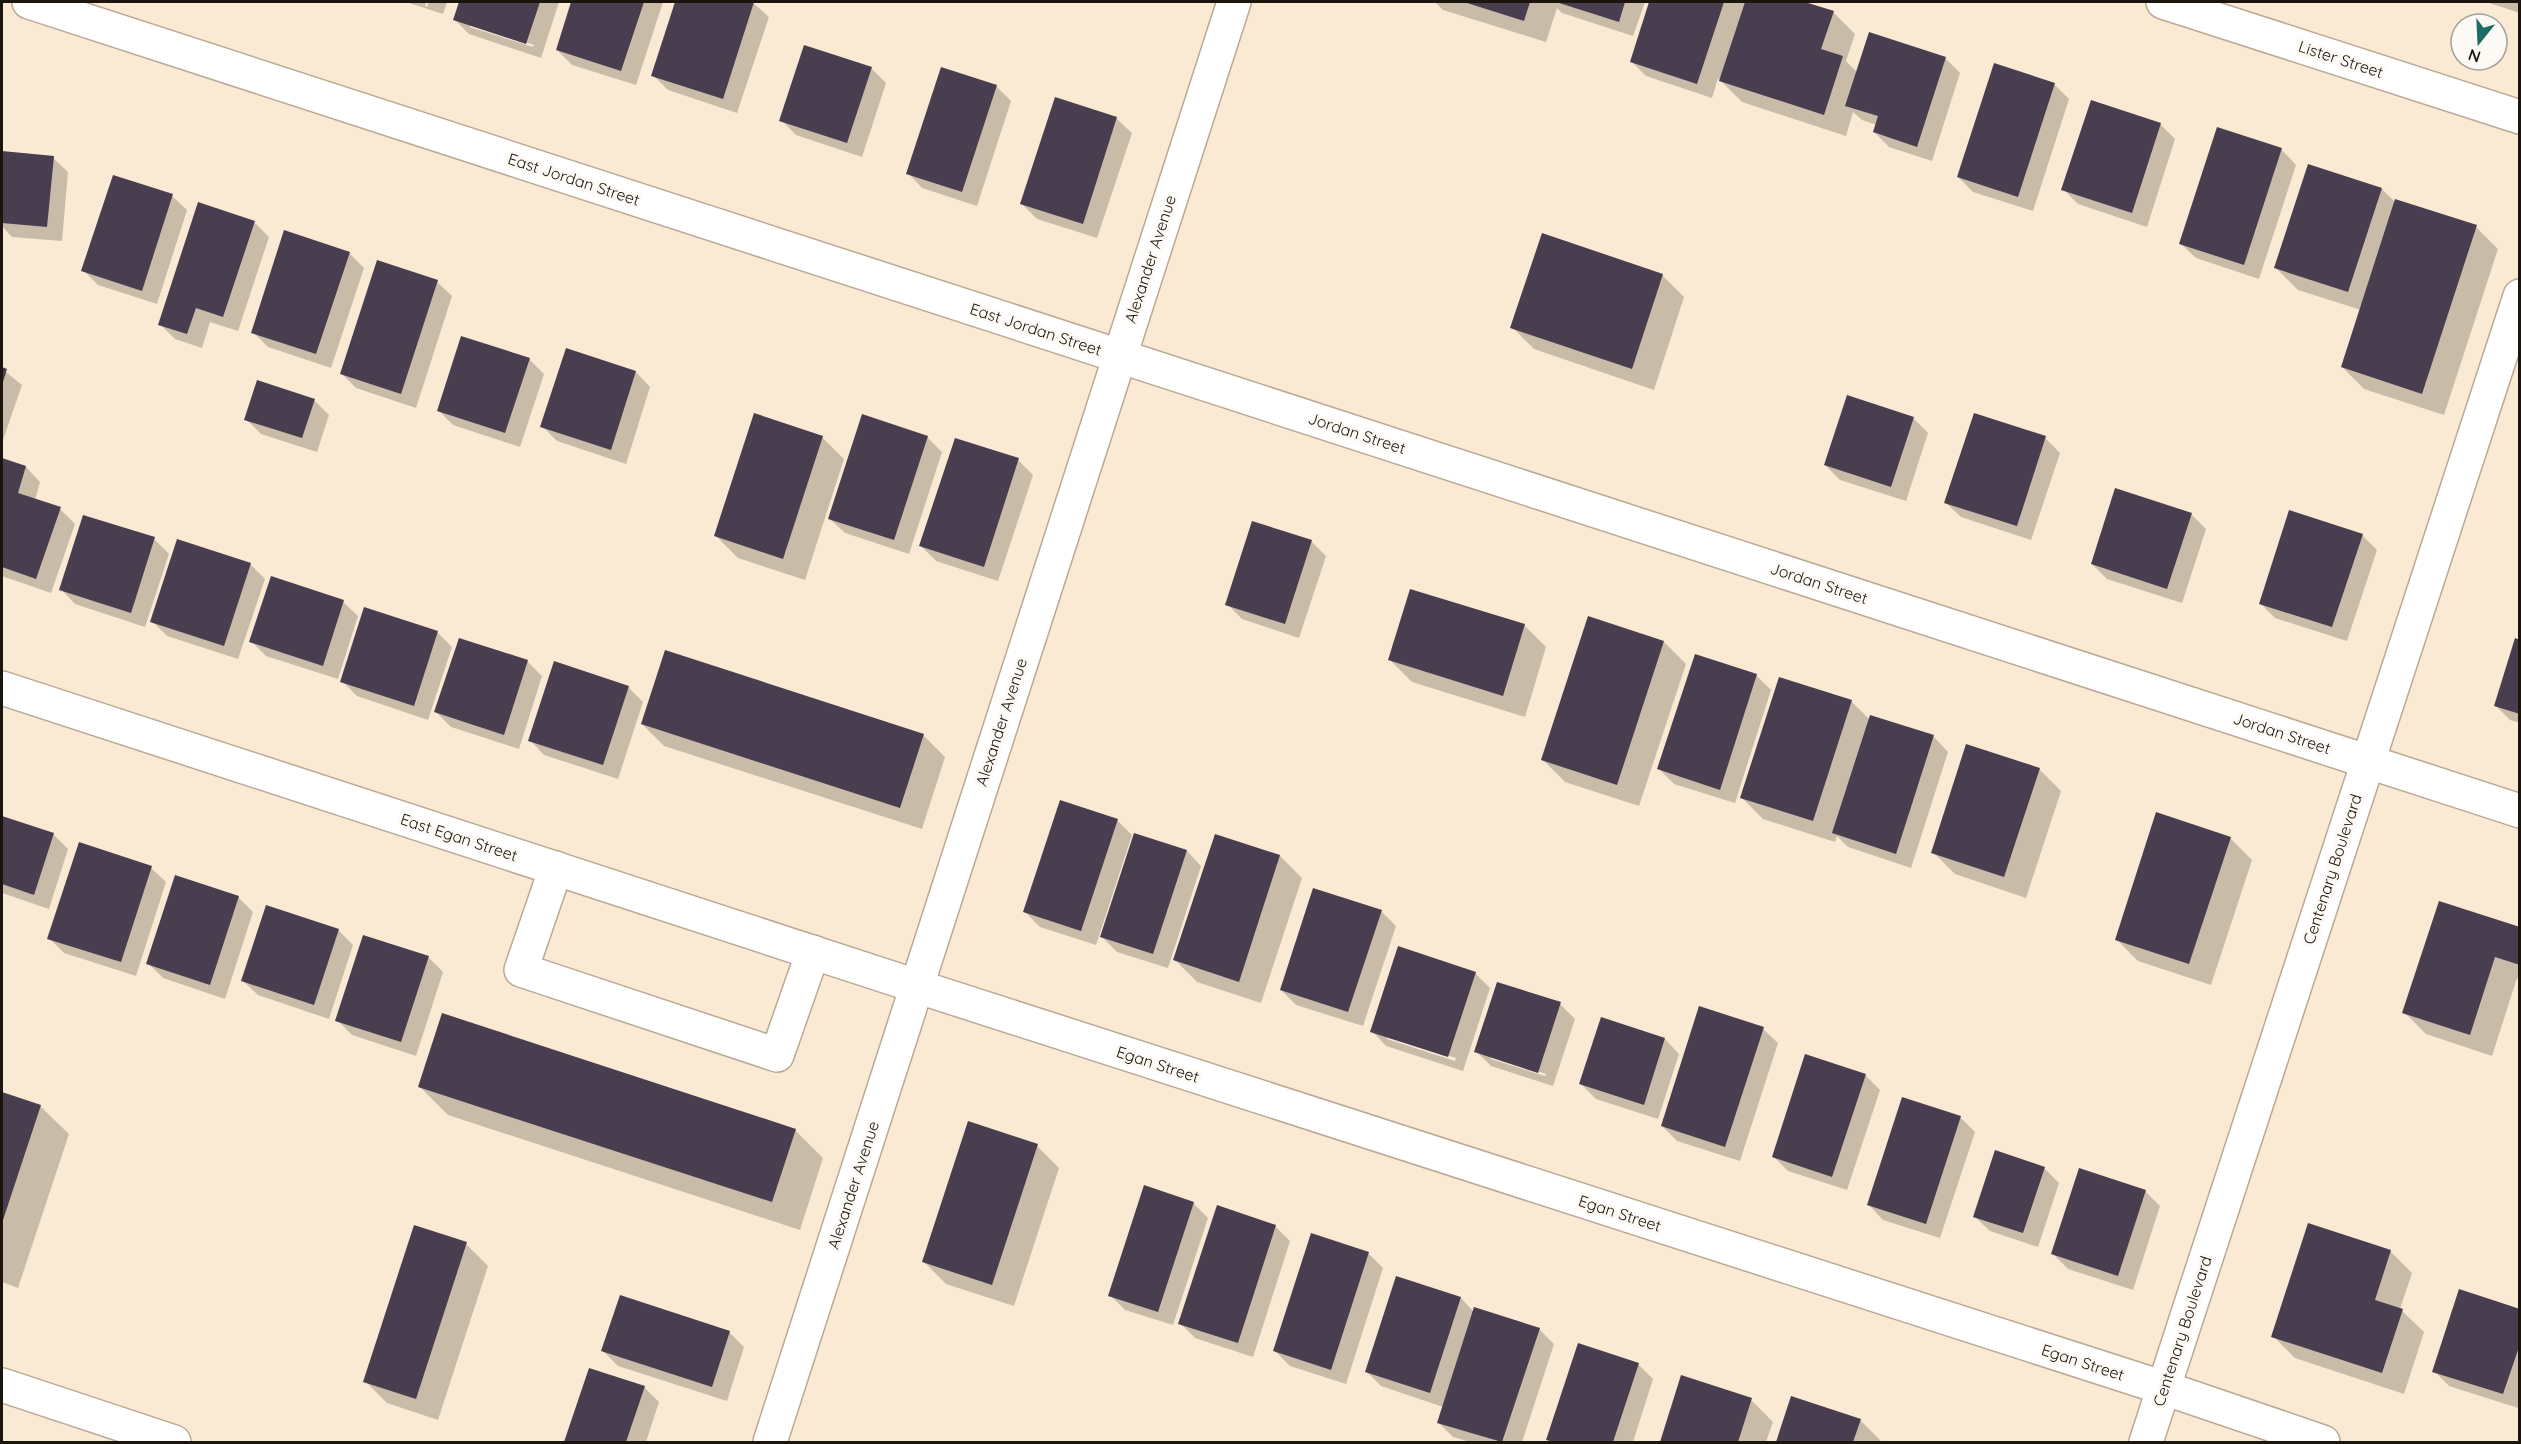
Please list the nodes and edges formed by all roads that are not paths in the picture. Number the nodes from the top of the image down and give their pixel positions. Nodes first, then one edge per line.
1 (29, 2) edge
2 (1234, 2) edge
3 (2163, 2) edge
4 (2520, 117) edge
5 (2520, 296) edge
6 (1119, 356) junction
7 (2, 688) edge
8 (2367, 761) junction
9 (2520, 811) edge
10 (556, 868) junction
11 (813, 952) junction
12 (916, 986) junction
13 (2, 1385) edge
14 (2164, 1388) junction
15 (174, 1443) edge
16 (770, 1443) edge
17 (2146, 1443) edge
18 (2324, 1443) edge

1 - 6 street, East Jordan Street
2 - 6 street, Alexander Avenue
3 - 4 street, Lister Street
5 - 8 street, Centenary Boulevard
6 - 8 street, Jordan Street
6 - 12 street, Alexander Avenue
7 - 10 street, East Egan Street
8 - 9 street, Jordan Street
8 - 14 street, Centenary Boulevard
10 - 11 street, East Egan Street
10 - 11 street
11 - 12 street, East Egan Street
12 - 14 street, Egan Street
12 - 16 street, Alexander Avenue
13 - 15 street
14 - 17 street, Centenary Boulevard
14 - 18 street, Egan Street

